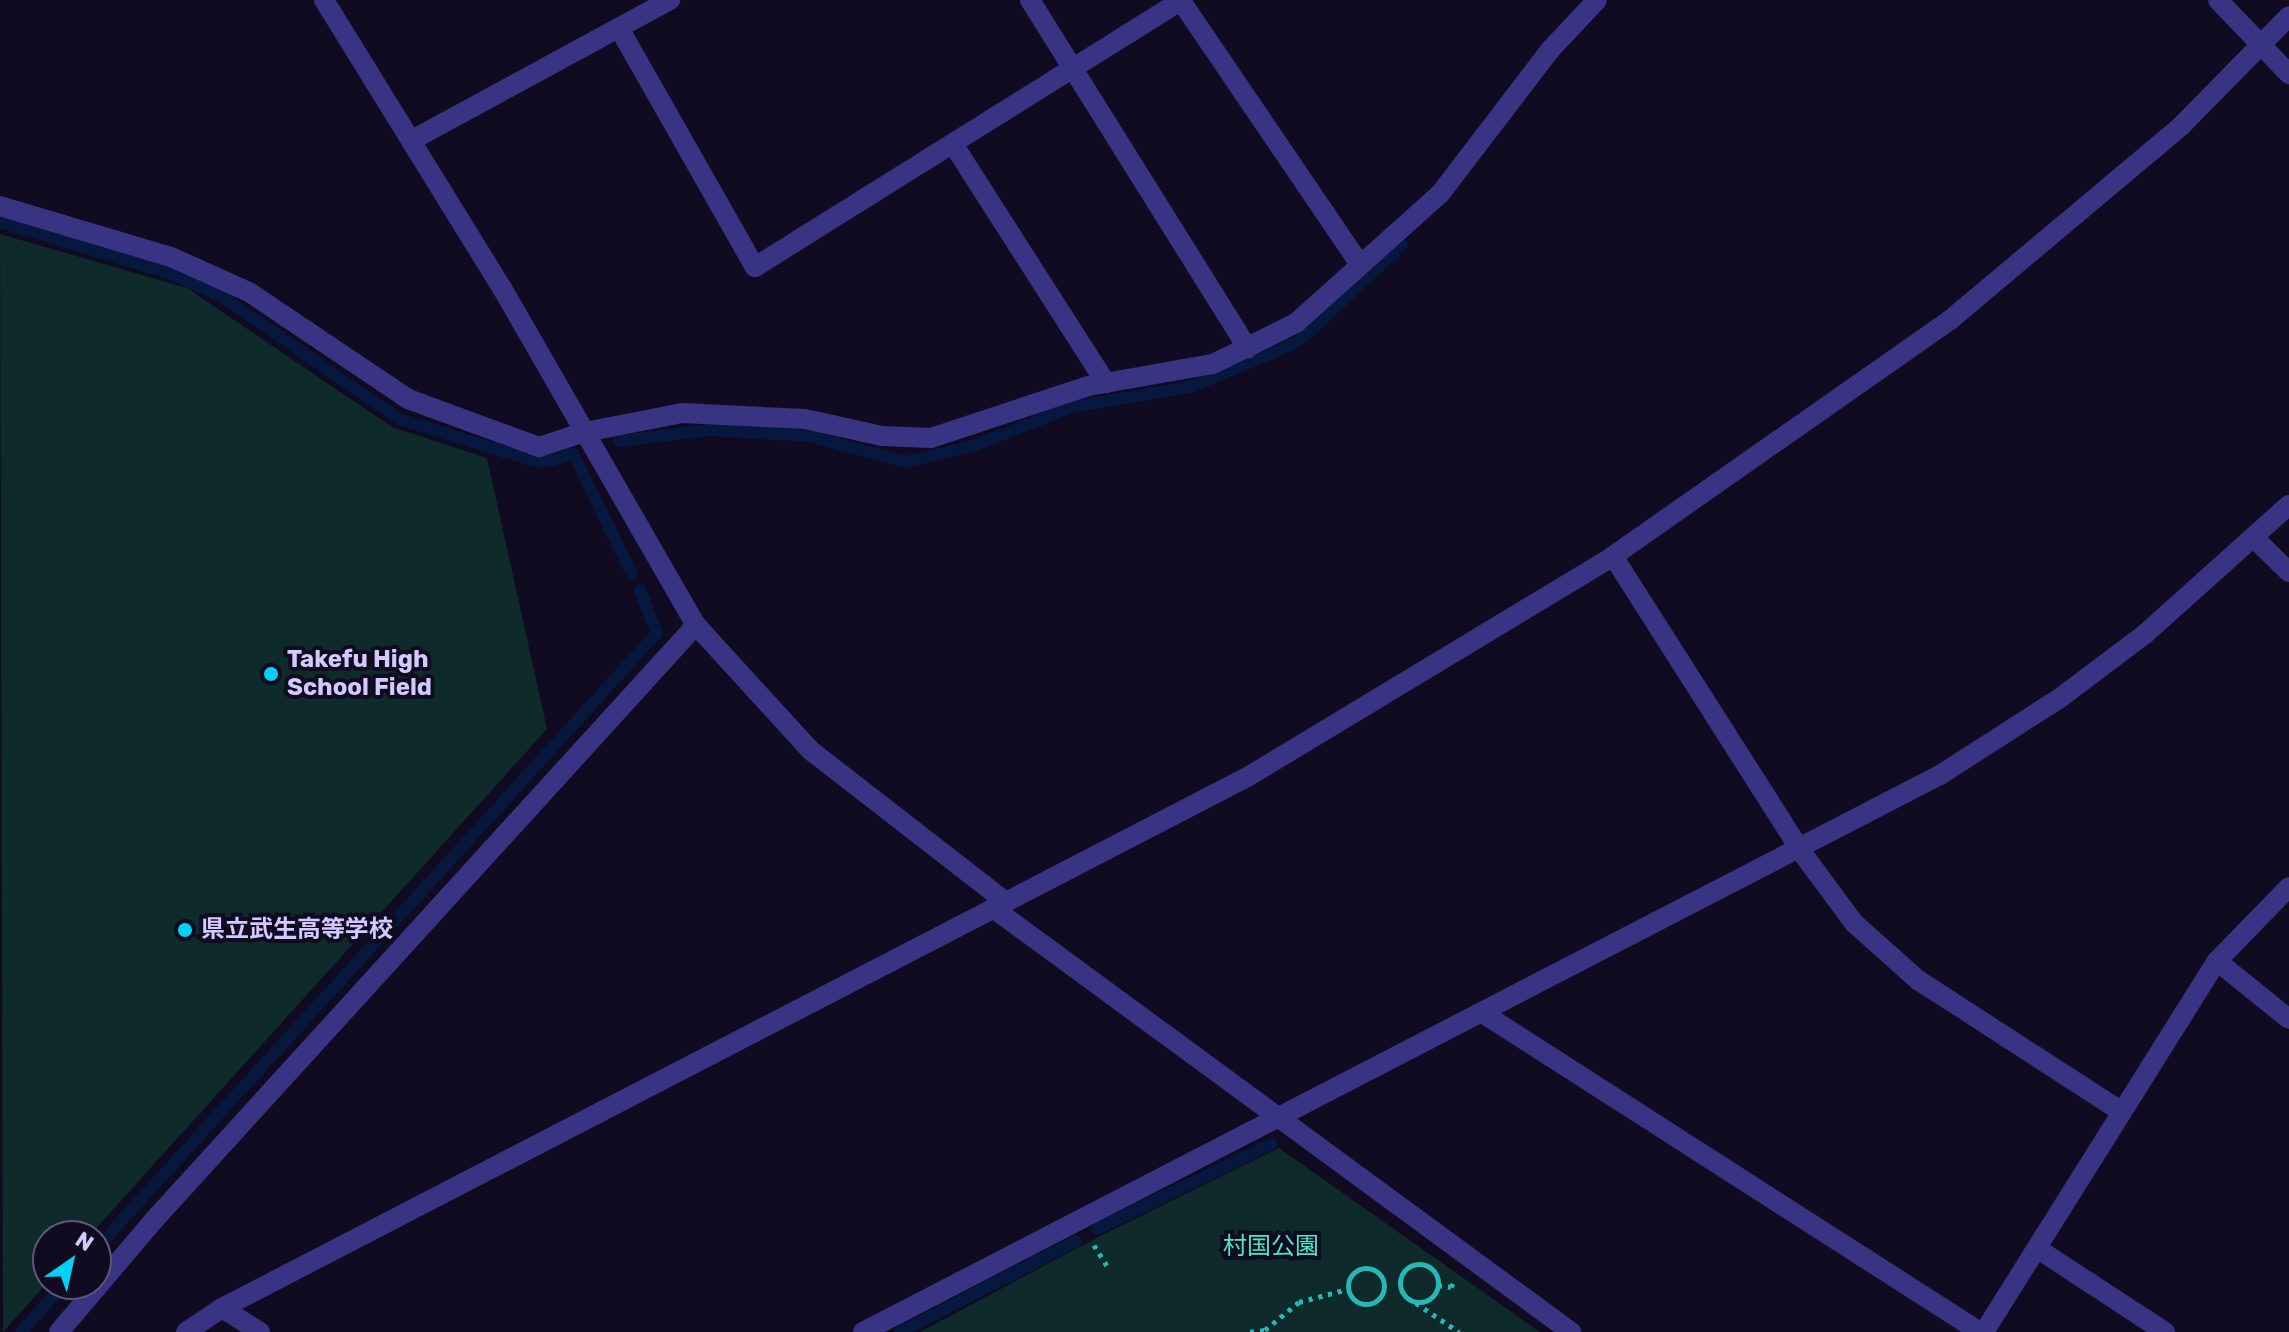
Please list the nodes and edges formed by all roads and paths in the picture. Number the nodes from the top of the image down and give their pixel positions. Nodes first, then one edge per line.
1 (324, 0) edge
2 (670, 0) edge
3 (1030, 0) edge
4 (1181, 0) edge
5 (1597, 0) edge
6 (2218, 0) edge
7 (2289, 16) edge
8 (619, 28) junction
9 (2260, 45) junction
10 (1070, 70) junction
11 (2289, 74) edge
12 (412, 140) junction
13 (953, 144) junction
14 (0, 206) edge
15 (1360, 264) junction
16 (1248, 349) junction
17 (1106, 383) junction
18 (585, 432) junction
19 (2289, 505) edge
20 (2256, 540) junction
21 (1613, 556) junction
22 (2289, 572) edge
23 (696, 625) junction
24 (1800, 850) junction
25 (2289, 887) edge
26 (999, 904) junction
27 (2217, 961) junction
28 (1484, 1014) junction
29 (2289, 1019) edge
30 (2122, 1112) junction
31 (1276, 1117) junction
32 (1092, 1240) dead end
33 (2038, 1249) junction
34 (1108, 1267) dead end
35 (1400, 1282) junction
36 (1385, 1284) junction
37 (1348, 1289) junction
38 (1412, 1301) junction
39 (222, 1308) junction
40 (1266, 1331) edge
41 (59, 1332) edge
42 (186, 1332) edge
43 (260, 1332) edge
44 (863, 1332) edge
45 (1250, 1332) edge
46 (1459, 1332) edge
47 (1571, 1332) edge
48 (1982, 1332) edge
49 (2165, 1332) edge

1 - 12 street
2 - 8 street
3 - 10 street
4 - 10 street
4 - 15 street
5 - 15 street
6 - 9 street
7 - 9 street
8 - 12 street
8 - 13 street
9 - 11 street
9 - 21 street
10 - 13 street
10 - 16 street
12 - 18 street
13 - 17 street
14 - 18 street
15 - 16 street
16 - 17 street
17 - 18 street
18 - 23 street
19 - 20 street
20 - 22 street
20 - 24 street
21 - 24 street
21 - 26 street
23 - 26 street
23 - 41 street
24 - 28 street
24 - 30 street
25 - 27 street
26 - 31 street
26 - 39 street
27 - 29 street
27 - 30 street
28 - 31 street
28 - 48 street
30 - 33 street
31 - 44 street
31 - 47 street
32 - 34 path
33 - 48 street
33 - 49 street
35 - 36 path
35 - 38 path
35 - 38 path
36 - 37 path
36 - 37 path
37 - 40 path
38 - 46 path
39 - 42 street
39 - 43 street
40 - 45 path

